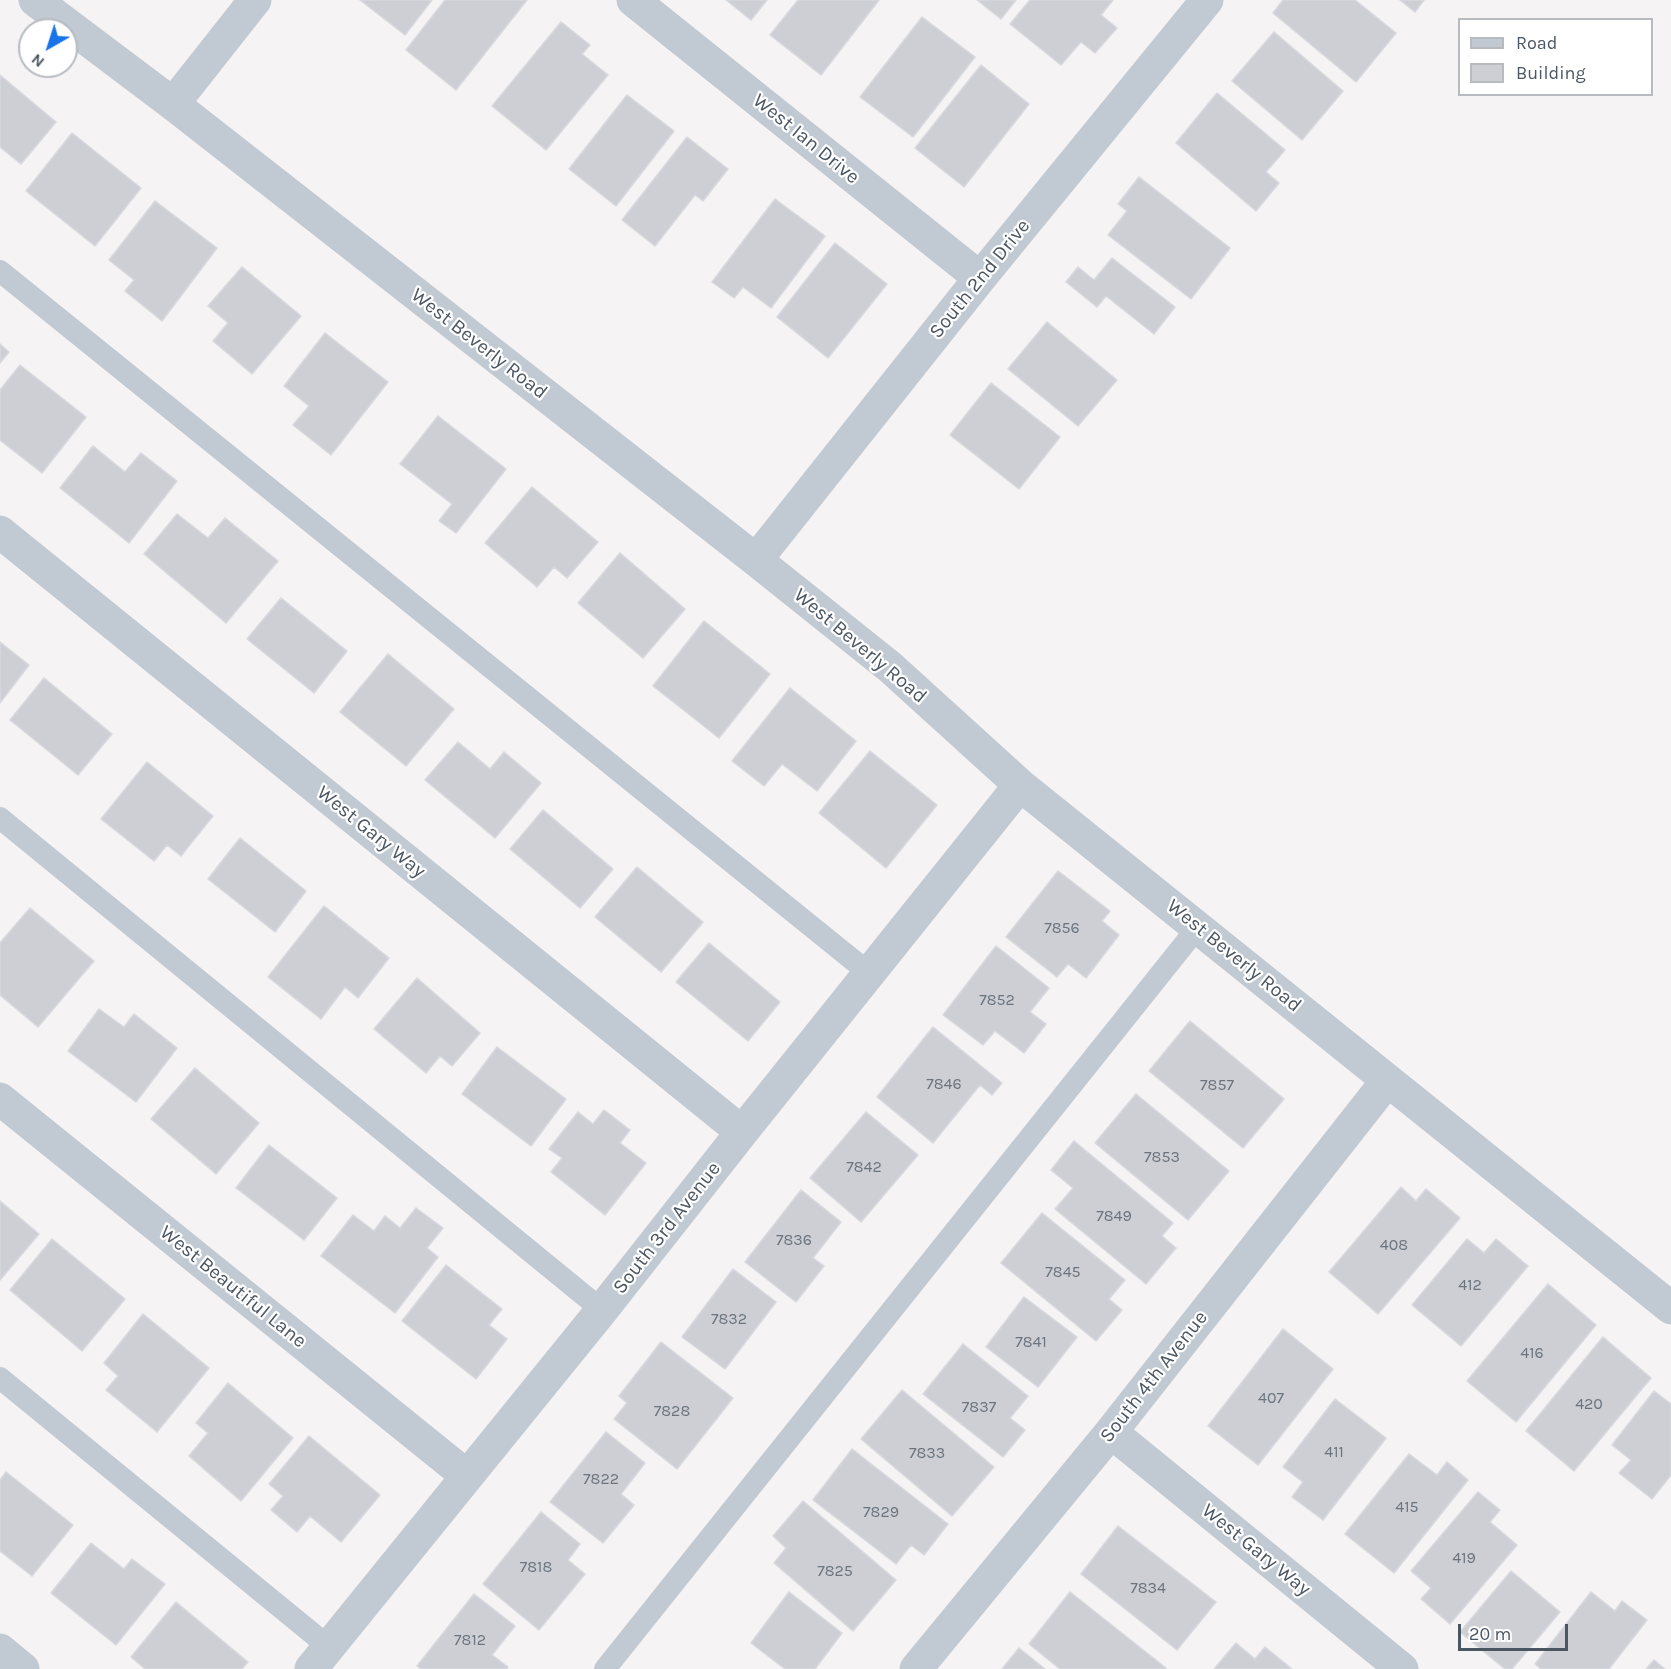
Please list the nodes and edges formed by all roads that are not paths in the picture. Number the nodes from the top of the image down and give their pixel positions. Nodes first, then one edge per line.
1 (35, 0) edge
2 (255, 0) edge
3 (633, 0) edge
4 (1207, 0) edge
5 (173, 104) junction
6 (0, 270) edge
7 (980, 278) junction
8 (0, 532) edge
9 (756, 560) junction
10 (1020, 785) junction
11 (0, 818) edge
12 (1198, 927) junction
13 (869, 973) junction
14 (1387, 1081) junction
15 (0, 1099) edge
16 (742, 1132) junction
17 (1671, 1308) edge
18 (602, 1310) junction
19 (0, 1378) edge
20 (1111, 1432) junction
21 (467, 1476) junction
22 (0, 1650) edge
23 (320, 1658) edge
24 (23, 1669) edge
25 (605, 1669) edge
26 (916, 1669) edge
27 (1402, 1669) edge

1 - 5 street, West Beverly Road
2 - 5 street
3 - 7 street, West Ian Drive
4 - 7 street, South 2nd Drive
5 - 9 street, West Beverly Road
6 - 13 lane
7 - 9 street, South 2nd Drive
8 - 16 street, West Gary Way
9 - 10 street, West Beverly Road
10 - 12 street, West Beverly Road
10 - 13 street, South 3rd Avenue
11 - 18 lane
12 - 14 street, West Beverly Road
12 - 25 lane
13 - 16 street, South 3rd Avenue
14 - 17 street, West Beverly Road
14 - 20 street, South 4th Avenue
15 - 21 street, West Beautiful Lane
16 - 18 street, South 3rd Avenue
18 - 21 street, South 3rd Avenue
19 - 23 lane
20 - 26 street, South 4th Avenue
20 - 27 street, West Gary Way
21 - 23 street, South 3rd Avenue
22 - 24 street

